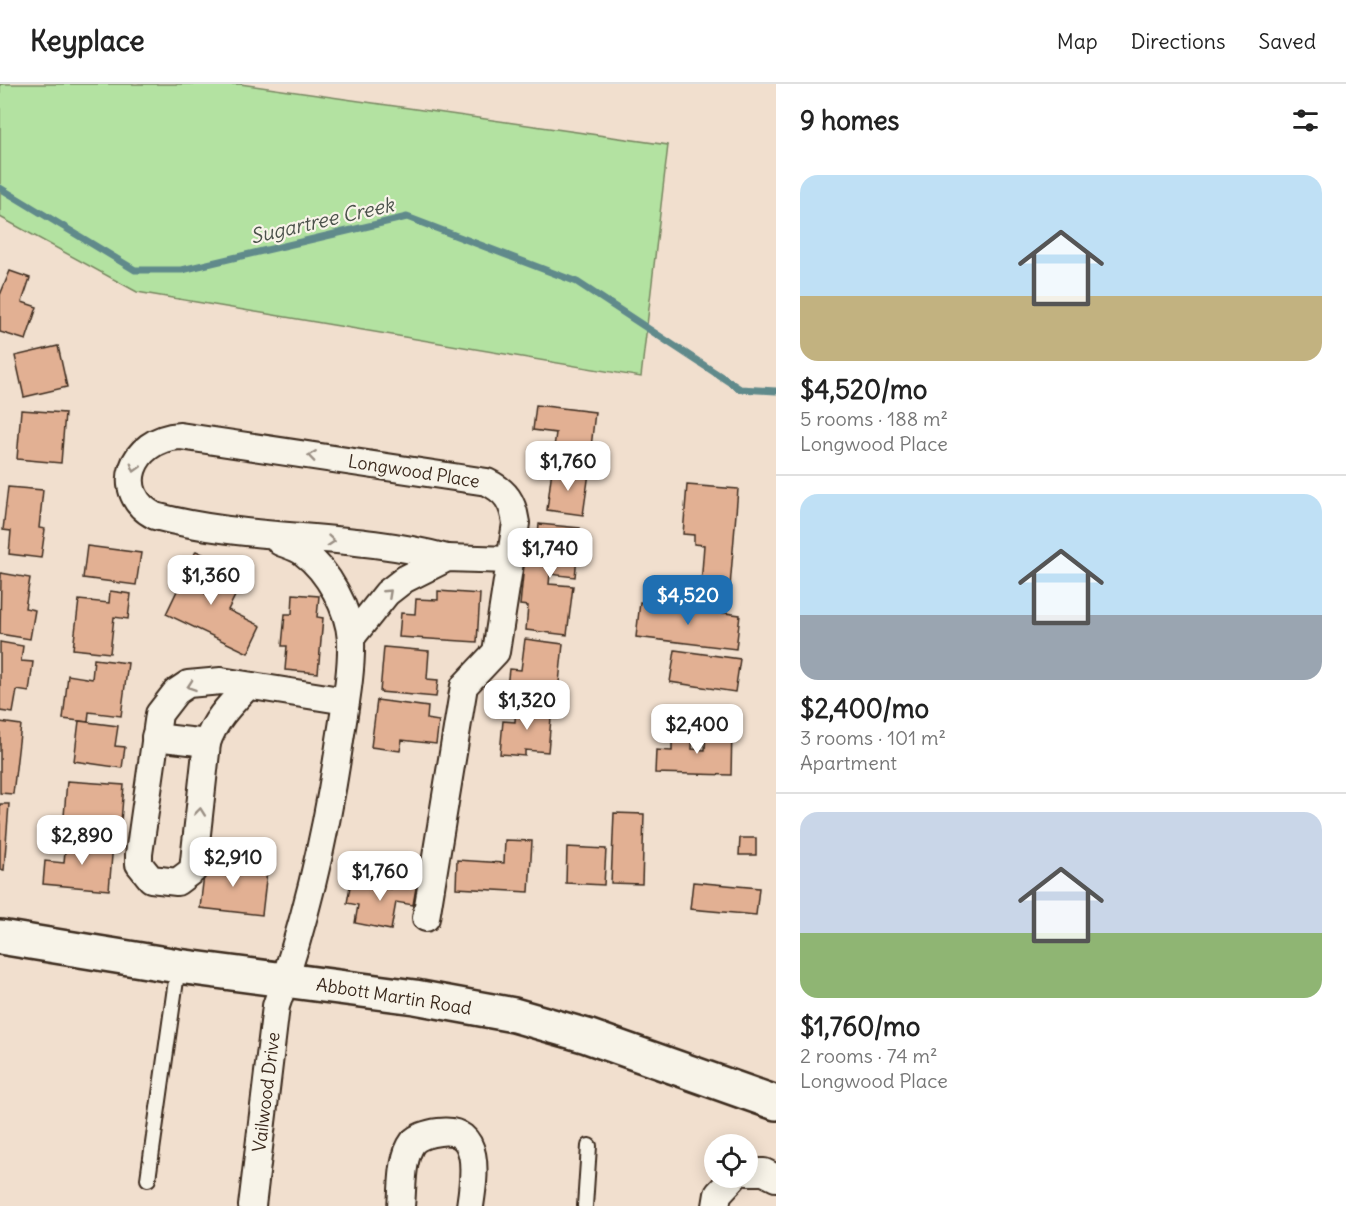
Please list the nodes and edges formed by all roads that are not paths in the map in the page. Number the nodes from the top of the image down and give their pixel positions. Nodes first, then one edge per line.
1 (265, 535) junction
2 (447, 558) junction
3 (510, 560) junction
4 (351, 638) junction
5 (248, 686) junction
6 (346, 701) junction
7 (155, 737) junction
8 (207, 743) junction
9 (426, 918) dead end
10 (0, 937) edge
11 (178, 966) junction
12 (286, 980) junction
13 (776, 1101) edge
14 (589, 1146) dead end
15 (758, 1172) edge
16 (776, 1178) edge
17 (148, 1179) dead end
18 (724, 1188) edge
19 (252, 1206) edge
20 (401, 1206) edge
21 (470, 1206) edge
22 (585, 1206) edge
23 (716, 1206) edge

1 -> 2 street, Longwood Place
3 -> 1 street, Longwood Place
1 - 4 street, Longwood Place
2 - 3 street, Longwood Place
4 -> 2 street
3 - 9 street, Longwood Place
4 - 6 street, Longwood Place
5 - 6 street
5 -> 7 street
5 - 8 street
6 - 12 street, Longwood Place
7 - 8 street
7 -> 8 street
10 - 11 main road, Abbott Martin Road
11 - 12 main road, Abbott Martin Road
11 - 17 lane
12 - 13 main road, Abbott Martin Road
12 - 19 street, Vailwood Drive
14 - 22 lane
15 - 16 street
18 - 23 street
20 - 21 street

